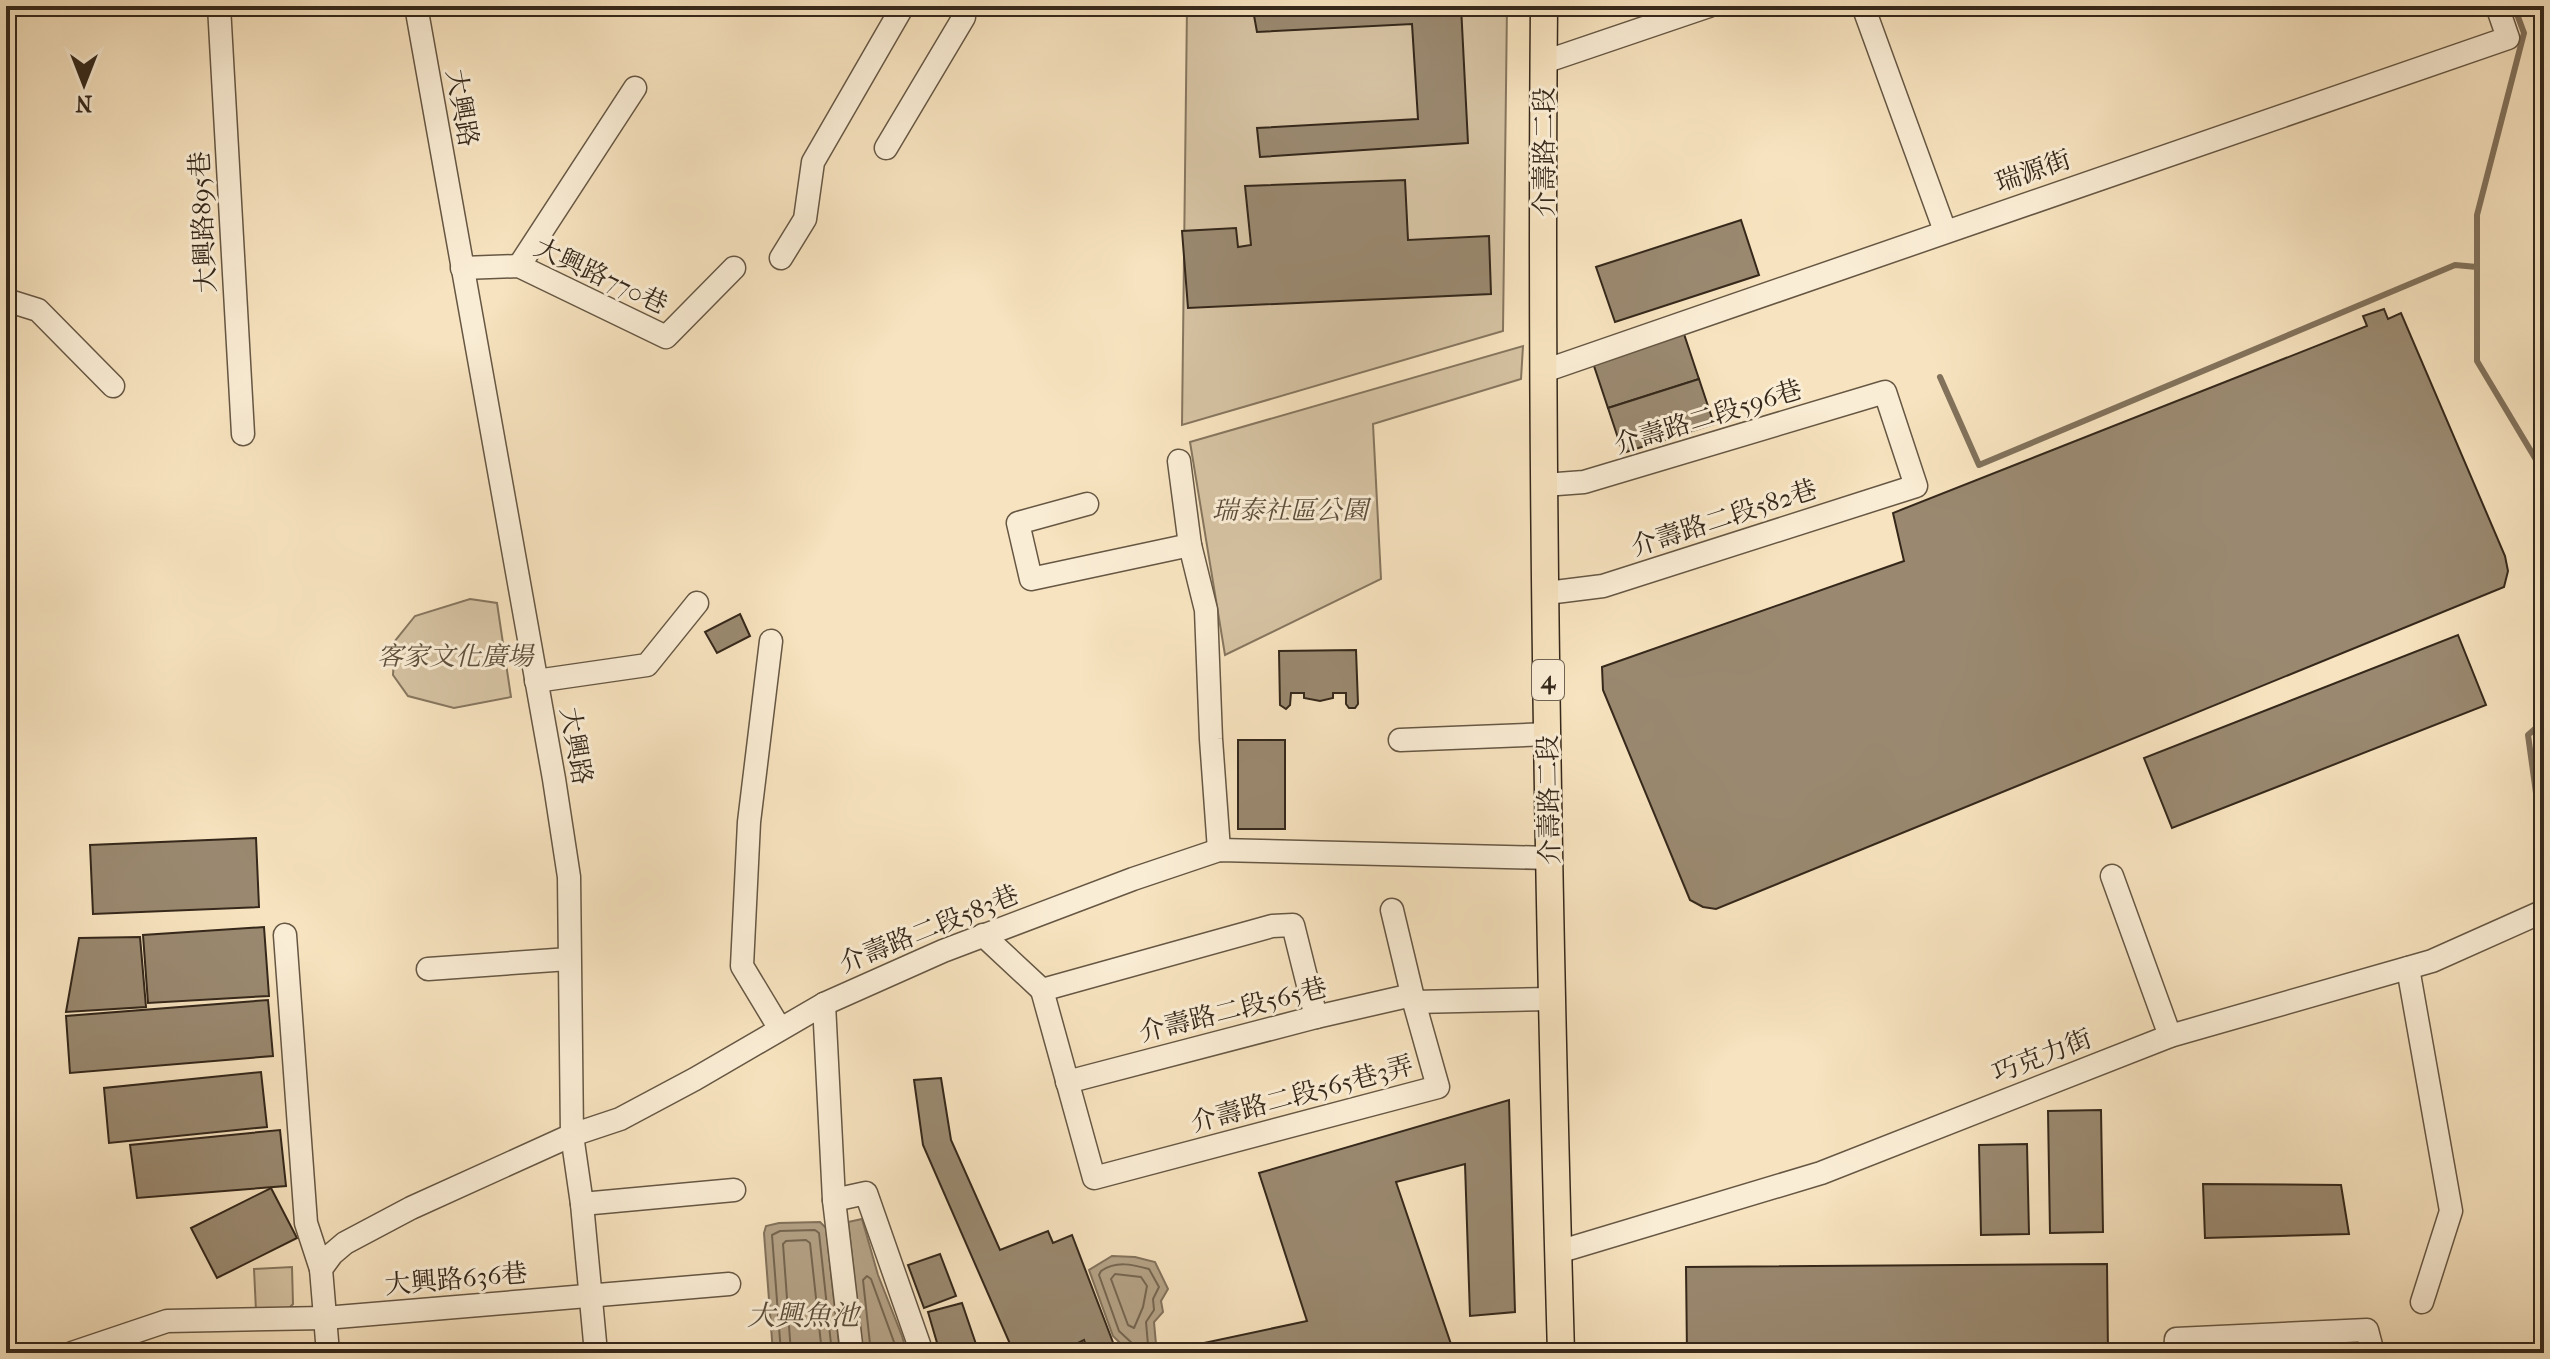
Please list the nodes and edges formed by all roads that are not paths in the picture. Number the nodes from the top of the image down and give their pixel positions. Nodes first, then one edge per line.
1 (219, 6) edge
2 (416, 6) edge
3 (903, 6) edge
4 (964, 6) edge
5 (1544, 6) edge
6 (1709, 6) edge
7 (1863, 6) edge
8 (2497, 6) edge
9 (1544, 62) junction
10 (635, 88) dead end
11 (886, 148) dead end
12 (1945, 231) junction
13 (781, 258) dead end
14 (519, 266) junction
15 (462, 268) junction
16 (734, 268) dead end
17 (6, 300) edge
18 (1544, 371) junction
19 (113, 386) dead end
20 (243, 434) dead end
21 (1179, 461) dead end
22 (1544, 485) junction
23 (1916, 486) joint
24 (1087, 504) dead end
25 (1190, 545) junction
26 (1547, 593) junction
27 (697, 603) dead end
28 (771, 641) dead end
29 (536, 681) junction
30 (1548, 734) junction
31 (1400, 740) dead end
32 (1219, 850) junction
33 (1550, 858) junction
34 (2112, 876) dead end
35 (1392, 910) dead end
36 (2544, 911) edge
37 (285, 935) dead end
38 (983, 935) junction
39 (569, 959) junction
40 (2408, 968) junction
41 (428, 969) dead end
42 (1042, 990) junction
43 (1413, 998) junction
44 (1551, 999) junction
45 (824, 1004) junction
46 (1316, 1017) junction
47 (780, 1029) junction
48 (2170, 1036) junction
49 (1067, 1082) junction
50 (572, 1135) junction
51 (734, 1190) dead end
52 (834, 1200) junction
53 (582, 1204) junction
54 (1558, 1252) junction
55 (321, 1269) junction
56 (729, 1284) dead end
57 (591, 1296) junction
58 (2422, 1302) dead end
59 (325, 1318) junction
60 (2176, 1346) edge
61 (72, 1353) edge
62 (328, 1353) edge
63 (596, 1353) edge
64 (852, 1353) edge
65 (922, 1353) edge
66 (1561, 1353) edge
67 (2373, 1353) edge

1 - 20 street, 大興路895巷
2 - 15 street, 大興路
3 - 13 street
4 - 11 street
5 - 9 main road, 介壽路二段 / 4
6 - 9 street
7 - 12 street
8 - 12 street, 瑞源街
9 - 18 main road, 介壽路二段 / 4
10 - 14 street
12 - 18 street, 瑞源街
14 - 15 street, 大興路770巷
14 - 16 street, 大興路770巷
15 - 29 street, 大興路
17 - 19 street
18 - 22 main road, 介壽路二段 / 4
21 - 25 street
22 - 23 street, 介壽路二段596巷
22 - 26 main road, 介壽路二段 / 4
23 - 26 street, 介壽路二段582巷
24 - 25 street
25 - 32 street
26 - 30 main road, 介壽路二段 / 4
27 - 29 street
28 - 47 street
29 - 39 street, 大興路
30 - 31 street
30 - 33 main road, 介壽路二段 / 4
32 - 33 street, 介壽路二段583巷
32 - 38 street, 介壽路二段583巷
33 - 44 main road, 介壽路二段 / 4
34 - 48 street
35 - 43 street
36 - 40 street, 巧克力街
37 - 55 street
38 - 42 street
38 - 45 street, 介壽路二段583巷
39 - 41 street
39 - 50 street, 大興路
40 - 48 street, 巧克力街
40 - 58 street
42 - 46 street
42 - 49 street
43 - 44 street, 介壽路二段565巷
43 - 46 street, 介壽路二段565巷
43 - 49 street, 介壽路二段565巷3弄
44 - 54 main road, 介壽路二段 / 4
45 - 47 street, 介壽路二段583巷
45 - 52 street
46 - 49 street, 介壽路二段565巷
47 - 50 street, 介壽路二段583巷
48 - 54 street, 巧克力街
50 - 53 street
50 - 55 street
51 - 53 street
52 - 64 street
52 - 65 street
53 - 57 street
54 - 66 main road, 介壽路二段 / 4
55 - 59 street
56 - 57 street, 大興路636巷
57 - 59 street, 大興路636巷
57 - 63 street
59 - 61 street, 大興路636巷
59 - 62 street
60 - 67 street

